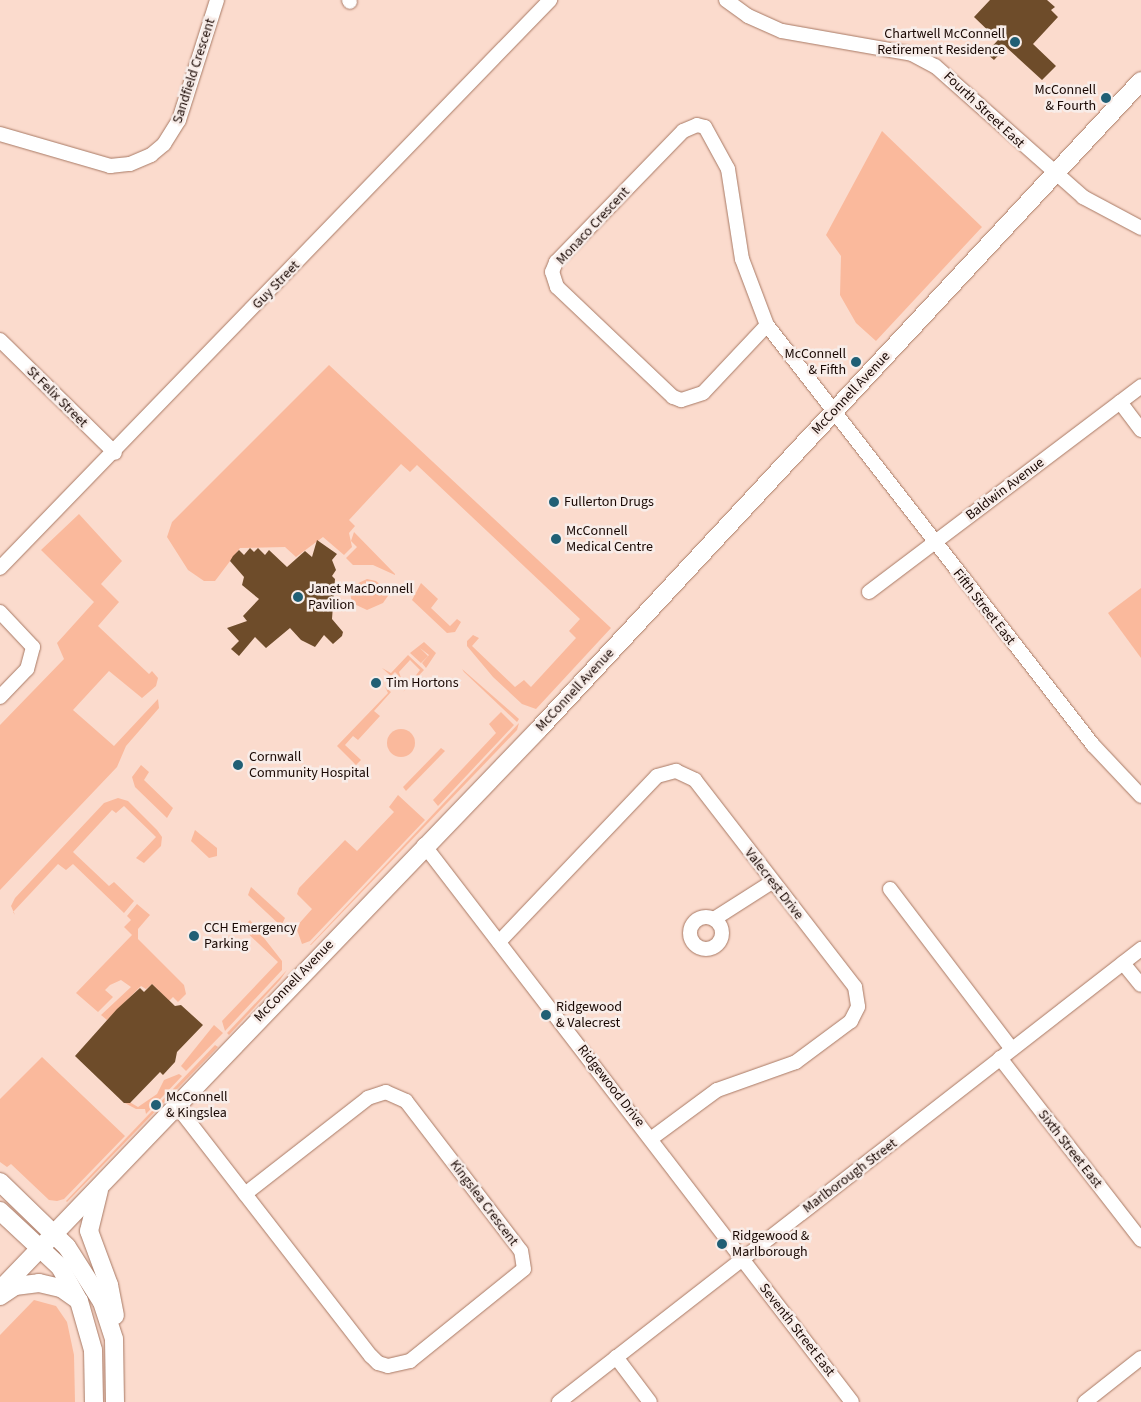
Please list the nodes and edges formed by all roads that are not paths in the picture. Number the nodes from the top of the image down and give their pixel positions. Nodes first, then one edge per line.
1 (218, 0) edge
2 (550, 0) edge
3 (726, 0) edge
4 (1141, 80) edge
5 (0, 134) edge
6 (1054, 174) junction
7 (1141, 228) edge
8 (767, 325) junction
9 (0, 340) edge
10 (1141, 386) edge
11 (1120, 402) junction
12 (833, 414) junction
13 (1141, 430) edge
14 (114, 453) junction
15 (933, 542) junction
16 (0, 568) edge
17 (869, 592) dead end
18 (0, 612) edge
19 (0, 697) edge
20 (1141, 796) edge
21 (424, 845) junction
22 (772, 882) junction
23 (890, 889) dead end
24 (714, 919) dead end
25 (499, 942) junction
26 (1141, 949) edge
27 (1123, 963) junction
28 (1141, 985) edge
29 (1012, 1049) junction
30 (1000, 1058) junction
31 (176, 1105) junction
32 (652, 1138) junction
33 (0, 1182) edge
34 (101, 1185) junction
35 (245, 1194) junction
36 (0, 1211) edge
37 (52, 1233) junction
38 (1141, 1240) edge
39 (38, 1247) junction
40 (741, 1258) junction
41 (0, 1290) edge
42 (0, 1296) edge
43 (79, 1300) junction
44 (116, 1356) junction
45 (616, 1357) junction
46 (1141, 1358) edge
47 (94, 1402) edge
48 (116, 1402) edge
49 (559, 1402) edge
50 (650, 1402) edge
51 (852, 1402) edge
52 (1084, 1402) edge

1 - 5 street, Sandfield Crescent
2 - 14 street, Guy Street
3 - 6 street, Fourth Street East
4 - 6 main road, McConnell Avenue
6 - 7 street, Fourth Street East
6 - 12 main road, McConnell Avenue
8 - 8 street, Monaco Crescent
8 - 12 street, Monaco Crescent
9 - 14 street, St Felix Street
10 - 11 street, Baldwin Avenue
11 - 13 street
11 - 15 street, Baldwin Avenue
12 - 15 street, Fifth Street East
12 - 21 main road, McConnell Avenue
14 - 16 street, Guy Street
15 - 17 street, Baldwin Avenue
15 - 20 street, Fifth Street East
18 - 19 street
21 - 25 street, Ridgewood Drive
21 - 31 main road, McConnell Avenue
22 - 24 street
22 - 25 street, Valecrest Drive
22 - 32 street, Valecrest Drive
23 - 29 street
25 - 32 street, Ridgewood Drive
26 - 27 street, Marlborough Street
27 - 28 street
27 - 29 street, Marlborough Street
29 - 30 street, Marlborough Street
30 - 38 street, Sixth Street East
30 - 40 street, Marlborough Street
31 - 34 main road, McConnell Avenue
31 - 35 street, Kingslea Crescent
32 - 40 street, Ridgewood Drive
33 - 37 main road
34 - 37 main road, McConnell Avenue
34 - 44 main road
35 - 35 street, Kingslea Crescent
36 - 39 main road
37 - 39 main road, McConnell Avenue
37 - 44 main road
39 - 41 main road, McConnell Avenue
39 - 43 main road
40 - 45 street, Marlborough Street
40 - 51 street, Seventh Street East
42 - 43 main road
43 - 47 main road
44 - 48 main road
45 - 49 street, Marlborough Street
45 - 50 street
46 - 52 street

